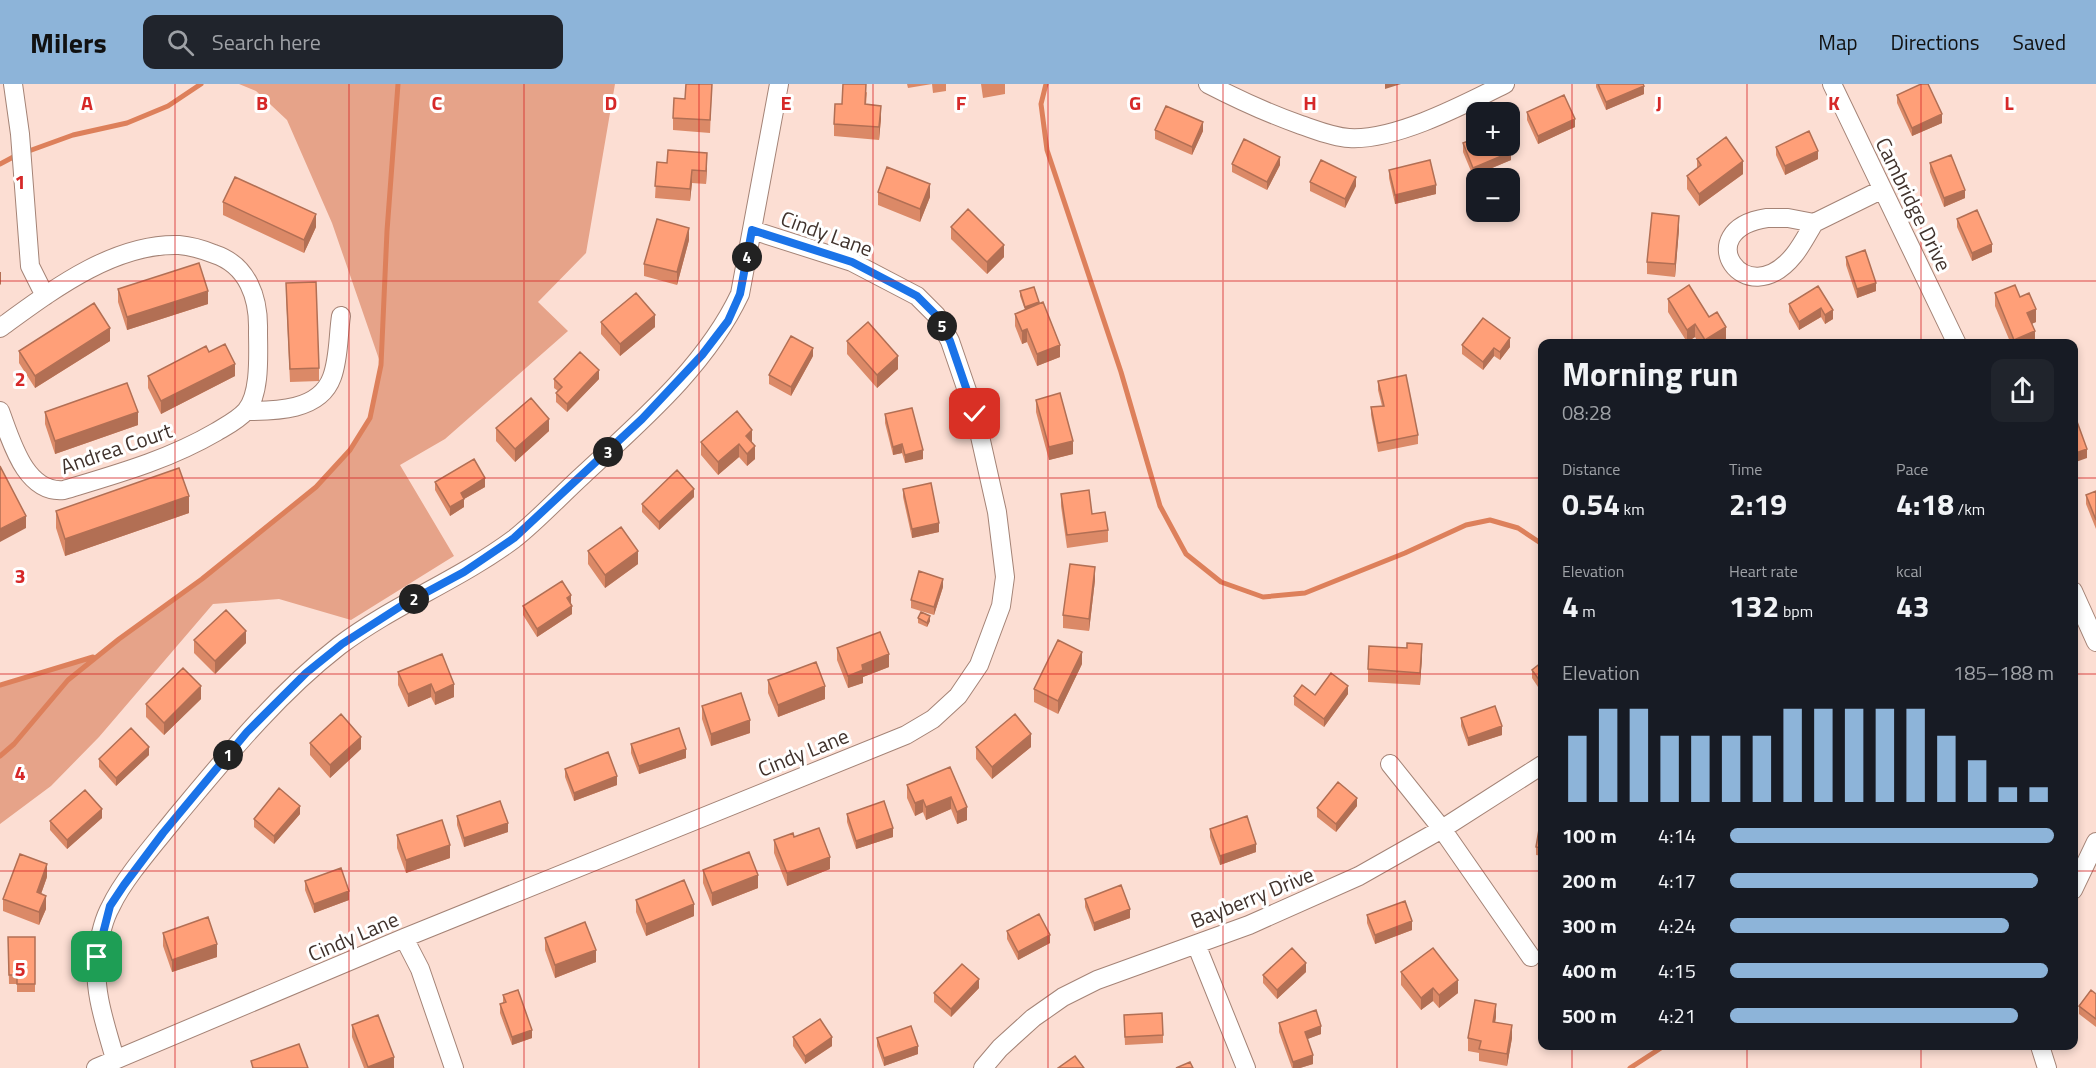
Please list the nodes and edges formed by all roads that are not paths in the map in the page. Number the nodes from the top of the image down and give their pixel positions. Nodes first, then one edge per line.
1 (13, 84) edge
2 (779, 84) edge
3 (1208, 84) edge
4 (1505, 84) edge
5 (1832, 84) edge
6 (1881, 190) junction
7 (1814, 223) junction
8 (752, 230) junction
9 (45, 296) junction
10 (340, 316) dead end
11 (0, 328) edge
12 (1955, 339) edge
13 (0, 411) edge
14 (246, 411) junction
15 (2078, 602) edge
16 (2096, 642) edge
17 (1390, 764) dead end
18 (1538, 768) edge
19 (1442, 829) junction
20 (2096, 842) edge
21 (2078, 880) edge
22 (404, 938) junction
23 (1196, 944) junction
24 (1531, 957) dead end
25 (2041, 1050) edge
26 (115, 1059) junction
27 (96, 1068) edge
28 (454, 1068) edge
29 (983, 1068) edge
30 (1246, 1068) edge
31 (2047, 1068) edge

1 - 9 street
2 - 8 street
3 - 4 street
5 - 6 street, Cambridge Drive
6 - 7 street
6 - 12 street, Cambridge Drive
7 - 7 street
8 - 22 street, Cindy Lane
8 - 26 street
9 - 11 street
9 - 14 street
10 - 14 street
13 - 14 street, Andrea Court
15 - 16 street
17 - 19 street
18 - 19 street, Bayberry Drive
19 - 23 street, Bayberry Drive
19 - 24 street
20 - 21 street
22 - 26 street, Cindy Lane
22 - 28 street
23 - 29 street, Bayberry Drive
23 - 30 street
25 - 31 street
26 - 27 street, Cindy Lane

